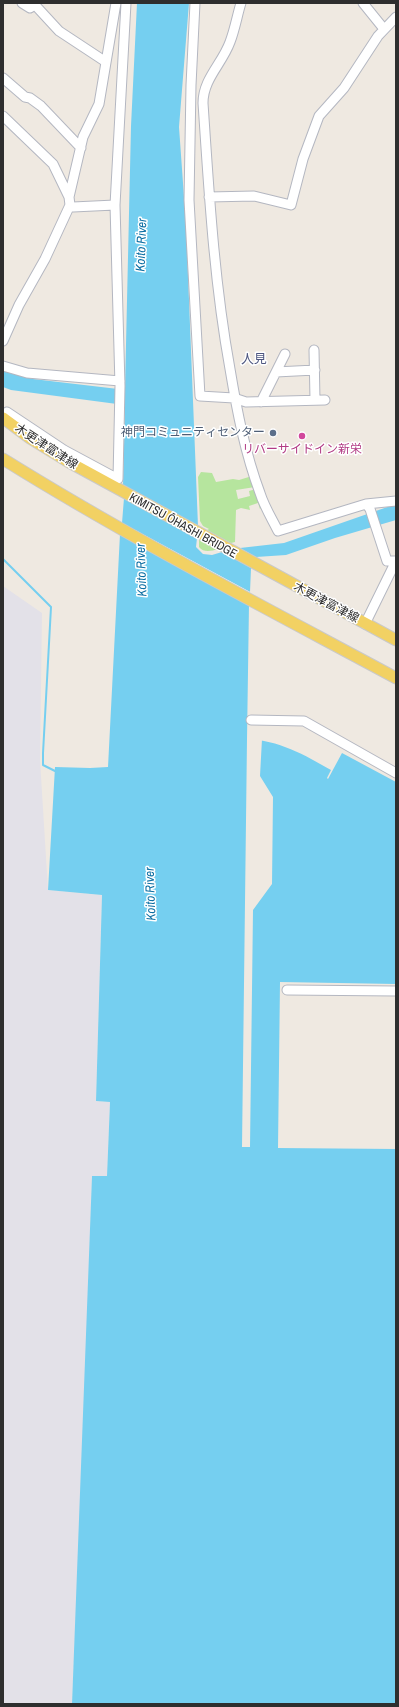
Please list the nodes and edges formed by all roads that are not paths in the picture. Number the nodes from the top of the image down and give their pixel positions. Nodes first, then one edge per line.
1 (22, 3) edge
2 (116, 3) edge
3 (126, 3) edge
4 (194, 3) edge
5 (241, 3) edge
6 (362, 3) edge
7 (396, 17) edge
8 (384, 30) junction
9 (106, 62) junction
10 (3, 78) edge
11 (3, 116) edge
12 (80, 148) junction
13 (209, 197) junction
14 (70, 201) junction
15 (115, 205) junction
16 (3, 341) edge
17 (314, 350) dead end
18 (284, 354) dead end
19 (3, 366) edge
20 (315, 370) junction
21 (276, 372) junction
22 (120, 384) junction
23 (234, 398) junction
24 (315, 400) junction
25 (325, 400) dead end
26 (261, 402) junction
27 (3, 418) edge
28 (3, 459) edge
29 (110, 486) joint
30 (396, 501) edge
31 (368, 506) junction
32 (396, 561) edge
33 (256, 566) joint
34 (365, 624) junction
35 (396, 640) edge
36 (396, 678) edge
37 (251, 720) dead end
38 (396, 772) edge
39 (287, 990) dead end
40 (396, 991) edge

1 - 9 street
2 - 9 street
3 - 15 street
4 - 23 street
5 - 13 street
6 - 8 street
7 - 8 street
8 - 13 street
9 - 12 street
10 - 12 street
11 - 14 street
12 - 14 street
13 - 23 street
14 - 15 street
14 - 16 street
15 - 22 street
17 - 20 street
18 - 21 street
19 - 22 street
20 - 21 street
20 - 24 street
21 - 26 street
22 - 27 street
23 - 26 street
23 - 31 street
24 - 25 street
24 - 26 street
27 - 29 main road, 木更津富津線
28 - 36 main road
29 - 33 main road, KIMITSU ŌHASHI BRIDGE
30 - 31 street
31 - 32 street
32 - 34 street
33 - 34 main road, 木更津富津線
34 - 35 main road, 木更津富津線
37 - 38 street
39 - 40 street

